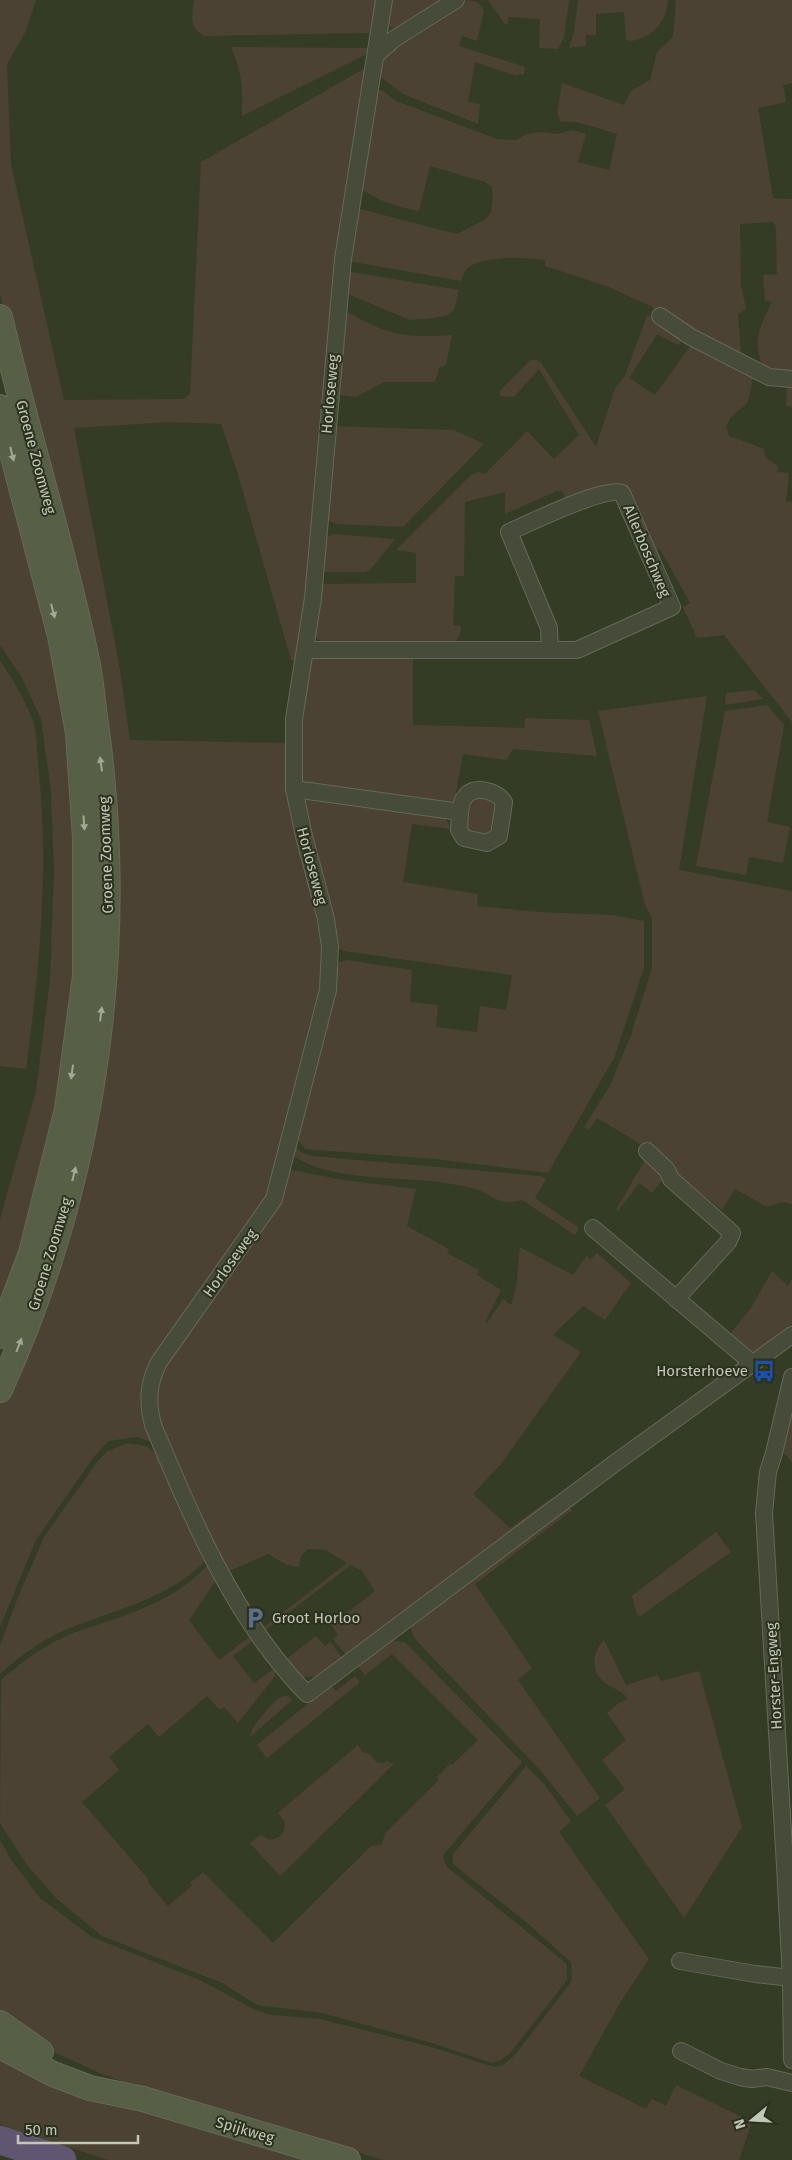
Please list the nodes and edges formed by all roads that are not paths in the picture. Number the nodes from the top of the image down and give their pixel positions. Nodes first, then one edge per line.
1 (384, 0) edge
2 (456, 0) edge
3 (376, 55) junction
4 (660, 316) dead end
5 (0, 317) edge
6 (792, 378) edge
7 (0, 407) edge
8 (306, 650) junction
9 (550, 650) junction
10 (294, 790) junction
11 (460, 812) dead end
12 (647, 1152) dead end
13 (593, 1228) dead end
14 (676, 1299) junction
15 (792, 1335) edge
16 (0, 1336) edge
17 (752, 1363) junction
18 (792, 1377) edge
19 (0, 1390) edge
20 (680, 1961) dead end
21 (791, 1978) edge
22 (0, 2023) edge
23 (0, 2046) edge
24 (681, 2051) dead end
25 (792, 2060) edge
26 (792, 2083) edge
27 (142, 2100) junction
28 (0, 2140) edge
29 (62, 2160) edge
30 (348, 2160) edge

1 - 3 street, Horloseweg
2 - 3 street
3 - 8 street, Horloseweg
4 - 6 street
19 -> 5 main road, Groene Zoomweg
7 -> 16 main road, Groene Zoomweg
8 - 9 street, Allerboschweg
8 - 10 street, Horloseweg
9 - 9 street, Allerboschweg
10 - 11 street
10 - 17 street, Horloseweg
12 - 14 street
13 - 14 street
14 - 17 street
15 - 17 street
18 - 21 street, Horster-Engweg
20 - 21 street
21 - 25 street, Horster-Engweg
22 - 27 main road, Spijkweg
23 - 27 main road, Spijkweg
24 - 26 street
27 - 30 main road, Spijkweg
28 - 29 highway

